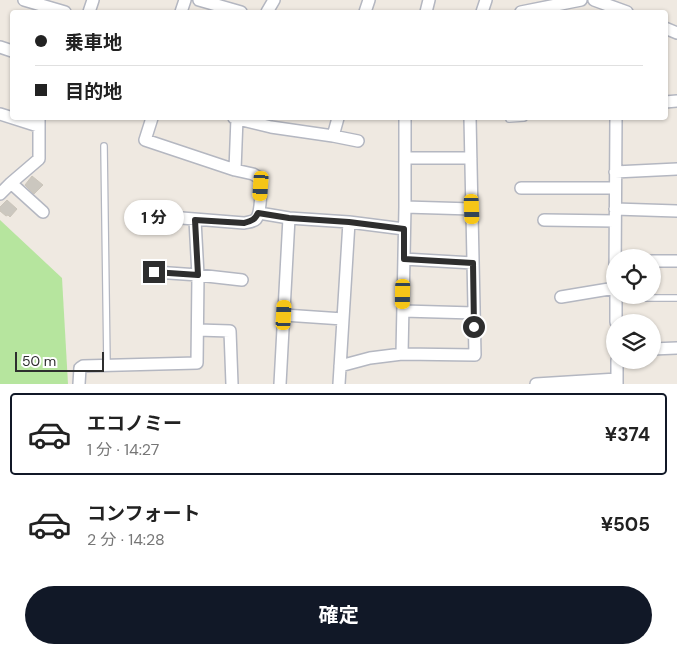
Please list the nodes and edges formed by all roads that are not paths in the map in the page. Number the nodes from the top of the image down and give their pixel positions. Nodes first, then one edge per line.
1 (24, 0) edge
2 (199, 0) edge
3 (581, 0) edge
4 (594, 0) edge
5 (58, 10) edge
6 (234, 10) edge
7 (531, 10) edge
8 (619, 10) edge
9 (151, 120) edge
10 (236, 120) edge
11 (243, 120) edge
12 (337, 120) edge
13 (405, 120) edge
14 (470, 120) edge
15 (616, 120) edge
16 (39, 122) edge
17 (333, 136) junction
18 (358, 141) dead end
19 (104, 146) dead end
20 (405, 158) junction
21 (471, 158) junction
22 (235, 170) junction
23 (677, 170) edge
24 (615, 172) junction
25 (11, 182) junction
26 (521, 188) dead end
27 (615, 188) junction
28 (0, 194) edge
29 (405, 207) junction
30 (472, 209) junction
31 (677, 211) edge
32 (43, 212) dead end
33 (258, 213) junction
34 (615, 215) junction
35 (157, 216) dead end
36 (289, 218) junction
37 (195, 220) junction
38 (544, 220) dead end
39 (349, 222) junction
40 (404, 229) junction
41 (615, 249) edge
42 (404, 259) junction
43 (661, 261) edge
44 (677, 261) edge
45 (473, 263) junction
46 (154, 272) dead end
47 (198, 275) junction
48 (242, 280) dead end
49 (606, 295) edge
50 (562, 297) dead end
51 (661, 297) edge
52 (677, 298) edge
53 (403, 311) junction
54 (474, 313) junction
55 (284, 315) junction
56 (343, 319) junction
57 (198, 330) junction
58 (677, 348) edge
59 (661, 349) edge
60 (402, 354) junction
61 (107, 365) junction
62 (340, 366) junction
63 (617, 369) edge
64 (617, 382) edge
65 (79, 384) edge
66 (232, 384) edge
67 (280, 384) edge
68 (339, 384) edge
69 (536, 384) edge

1 - 5 street
2 - 6 street
3 - 7 street
4 - 8 street
9 - 22 street
10 - 22 street
11 - 17 street
12 - 17 street
13 - 20 street
14 - 21 street
15 - 24 street
16 - 25 street
17 - 18 street
19 - 61 lane
20 - 21 street
20 - 29 street
21 - 30 street
22 - 33 street
23 - 24 street
24 - 27 street
25 - 28 street
25 - 32 street
26 - 27 street
27 - 34 street
29 - 30 street
29 - 40 street
30 - 45 street
31 - 34 street
33 - 36 street
33 - 37 street
34 - 38 street
34 - 41 street
35 - 37 street
36 - 39 street
36 - 55 street
37 - 47 street
39 - 40 street
39 - 56 street
40 - 42 street
42 - 45 street
42 - 53 street
43 - 44 street
45 - 54 street
46 - 47 street
47 - 48 street
47 - 57 street
49 - 50 street
51 - 52 lane
53 - 54 street
53 - 60 street
54 - 60 street
55 - 56 street
55 - 67 street
56 - 62 street
57 - 61 street
57 - 66 street
58 - 59 street
60 - 62 street
61 - 65 street
62 - 68 street
63 - 64 street
64 - 69 street

